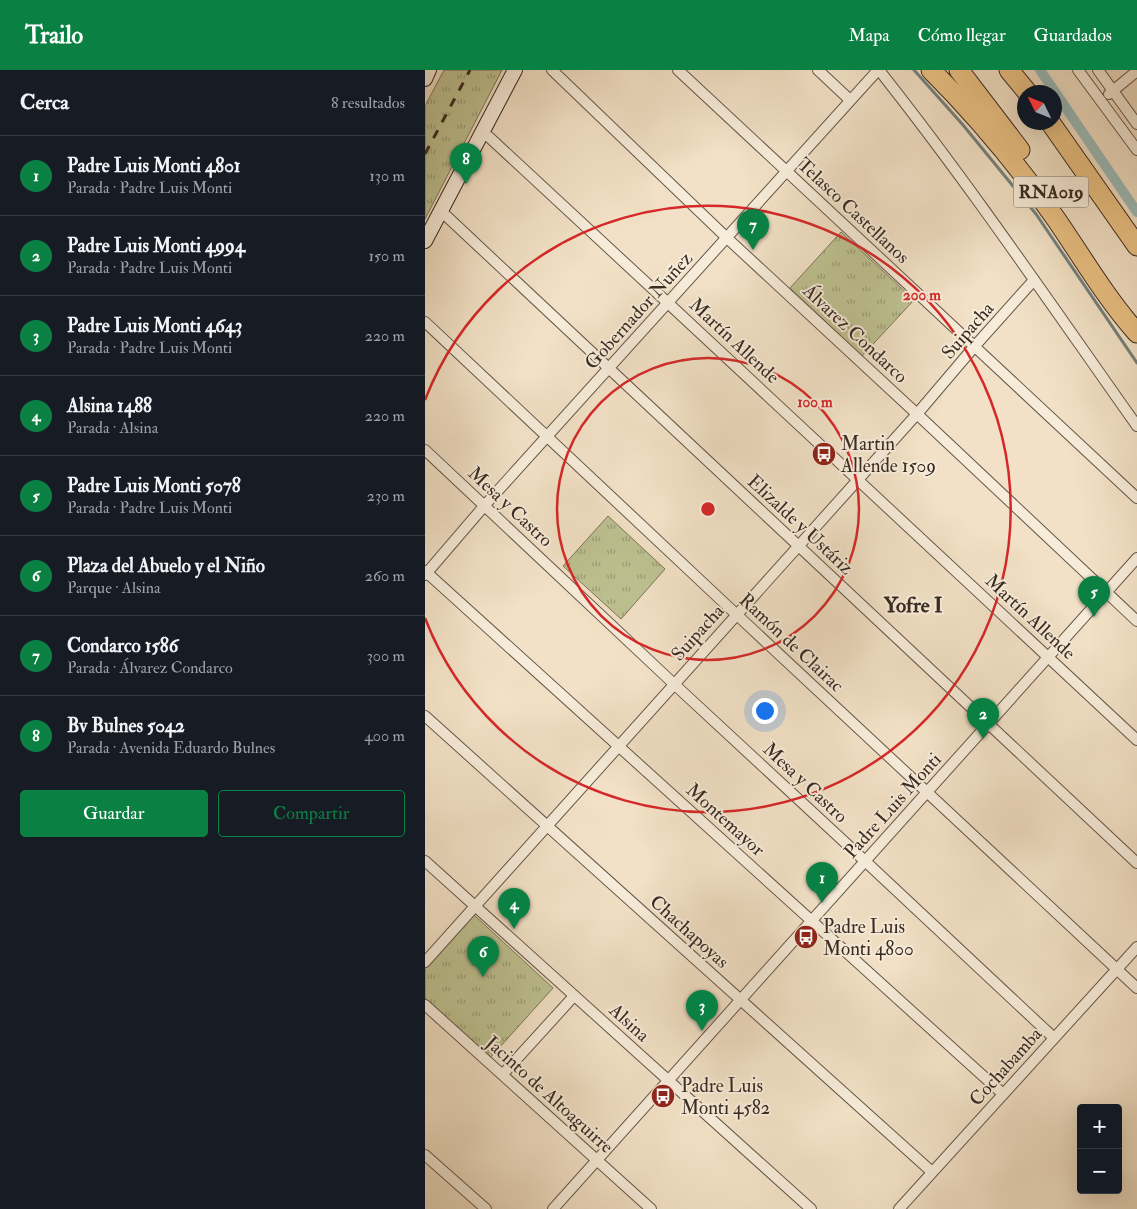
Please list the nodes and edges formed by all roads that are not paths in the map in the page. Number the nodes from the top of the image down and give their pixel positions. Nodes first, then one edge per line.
1 (429, 70) edge
2 (515, 70) edge
3 (552, 70) edge
4 (678, 70) edge
5 (818, 70) edge
6 (878, 70) edge
7 (931, 70) edge
8 (959, 70) edge
9 (1009, 70) edge
10 (1025, 70) edge
11 (1078, 70) edge
12 (1098, 70) edge
13 (1137, 71) edge
14 (425, 79) edge
15 (1021, 85) edge
16 (1036, 85) edge
17 (1113, 90) junction
18 (850, 100) junction
19 (1100, 100) junction
20 (1062, 121) edge
21 (1137, 124) edge
22 (1056, 130) edge
23 (481, 133) junction
24 (1137, 150) edge
25 (787, 172) junction
26 (441, 211) junction
27 (1137, 227) edge
28 (727, 238) junction
29 (425, 241) edge
30 (1137, 246) edge
31 (1034, 280) junction
32 (668, 303) junction
33 (1137, 319) edge
34 (425, 322) edge
35 (1137, 333) edge
36 (974, 347) junction
37 (609, 369) junction
38 (917, 414) junction
39 (1137, 426) edge
40 (548, 437) junction
41 (425, 450) edge
42 (858, 479) junction
43 (1137, 498) edge
44 (485, 506) junction
45 (798, 545) junction
46 (1137, 558) edge
47 (426, 573) edge
48 (1107, 592) junction
49 (737, 615) junction
50 (1137, 621) edge
51 (1048, 656) junction
52 (674, 684) junction
53 (425, 716) edge
54 (988, 723) junction
55 (1137, 740) edge
56 (618, 746) junction
57 (927, 792) junction
58 (547, 826) junction
59 (425, 861) edge
60 (865, 861) junction
61 (1137, 863) edge
62 (475, 906) junction
63 (812, 921) junction
64 (1137, 947) edge
65 (425, 962) edge
66 (1117, 970) junction
67 (1137, 988) edge
68 (574, 996) junction
69 (741, 1000) junction
70 (425, 1005) edge
71 (1054, 1038) junction
72 (503, 1074) junction
73 (669, 1081) junction
74 (1003, 1094) junction
75 (425, 1154) edge
76 (598, 1161) junction
77 (933, 1172) junction
78 (485, 1209) edge
79 (553, 1209) edge
80 (651, 1209) edge
81 (811, 1209) edge
82 (899, 1209) edge

1 - 14 main road
2 - 23 main road
3 - 28 street, Álvarez Condarco
4 - 25 street, Telasco Castellanos
5 - 18 street
6 - 18 street, Gobernador Nuñez
6 - 31 street
7 - 35 highway
8 - 33 highway, RNA019
9 - 15 highway
10 - 16 highway
11 - 19 street
12 - 17 street
13 - 17 street
17 - 19 street
17 - 21 street
18 - 25 street, Gobernador Nuñez
19 - 24 street
20 - 27 highway
22 - 30 highway, RNA019
23 - 26 main road
23 - 32 street, Martín Allende
25 - 28 street, Gobernador Nuñez
25 - 36 street, Telasco Castellanos
26 - 29 main road
26 - 37 street, Elizalde y Ustáriz
28 - 32 street, Gobernador Nuñez
28 - 38 street, Álvarez Condarco
31 - 36 street, Suipacha
31 - 39 street
32 - 37 street, Gobernador Nuñez
32 - 42 street, Martín Allende
34 - 40 street, Ramón de Clairac
36 - 38 street, Suipacha
36 - 43 street, Telasco Castellanos
37 - 40 street, Gobernador Nuñez
37 - 45 street, Elizalde y Ustáriz
38 - 42 street, Suipacha
38 - 48 street, Álvarez Condarco
40 - 44 street, Gobernador Nuñez
40 - 49 street, Ramón de Clairac
41 - 44 street, Mesa y Castro
42 - 45 street, Suipacha
42 - 51 street, Martín Allende
44 - 47 street, Gobernador Nuñez
44 - 52 street, Mesa y Castro
45 - 49 street, Suipacha
45 - 54 street, Elizalde y Ustáriz
46 - 48 street, Padre Luis Monti
47 - 56 street, Montemayor
48 - 50 street, Álvarez Condarco
48 - 51 street, Padre Luis Monti
49 - 52 street, Suipacha
49 - 57 street, Ramón de Clairac
51 - 54 street, Padre Luis Monti
51 - 55 street, Martín Allende
52 - 56 street, Suipacha
52 - 60 street, Mesa y Castro
53 - 58 street, Chachapoyas
54 - 57 street, Padre Luis Monti
54 - 61 street, Elizalde y Ustáriz
56 - 58 street, Suipacha
56 - 63 street, Montemayor
57 - 60 street, Padre Luis Monti
57 - 66 street, Ramón de Clairac
58 - 62 street, Suipacha
58 - 69 street, Chachapoyas
59 - 62 street, Alsina
60 - 63 street, Padre Luis Monti
60 - 71 street, Mesa y Castro
62 - 65 street, Suipacha
62 - 68 street, Alsina
63 - 69 street, Padre Luis Monti
63 - 74 street, Montemayor
64 - 66 street, Cochabamba
66 - 67 street, Ramón de Clairac
66 - 71 street, Cochabamba
68 - 72 street
68 - 73 street, Alsina
69 - 73 street, Padre Luis Monti
69 - 77 street, Chachapoyas
70 - 72 street, Jacinto de Altoaguirre
71 - 74 street, Cochabamba
72 - 76 street, Jacinto de Altoaguirre
73 - 76 street, Padre Luis Monti
73 - 81 street, Alsina
74 - 77 street, Cochabamba
75 - 78 street
76 - 79 street, Padre Luis Monti
76 - 80 street, Jacinto de Altoaguirre
77 - 82 street, Cochabamba

